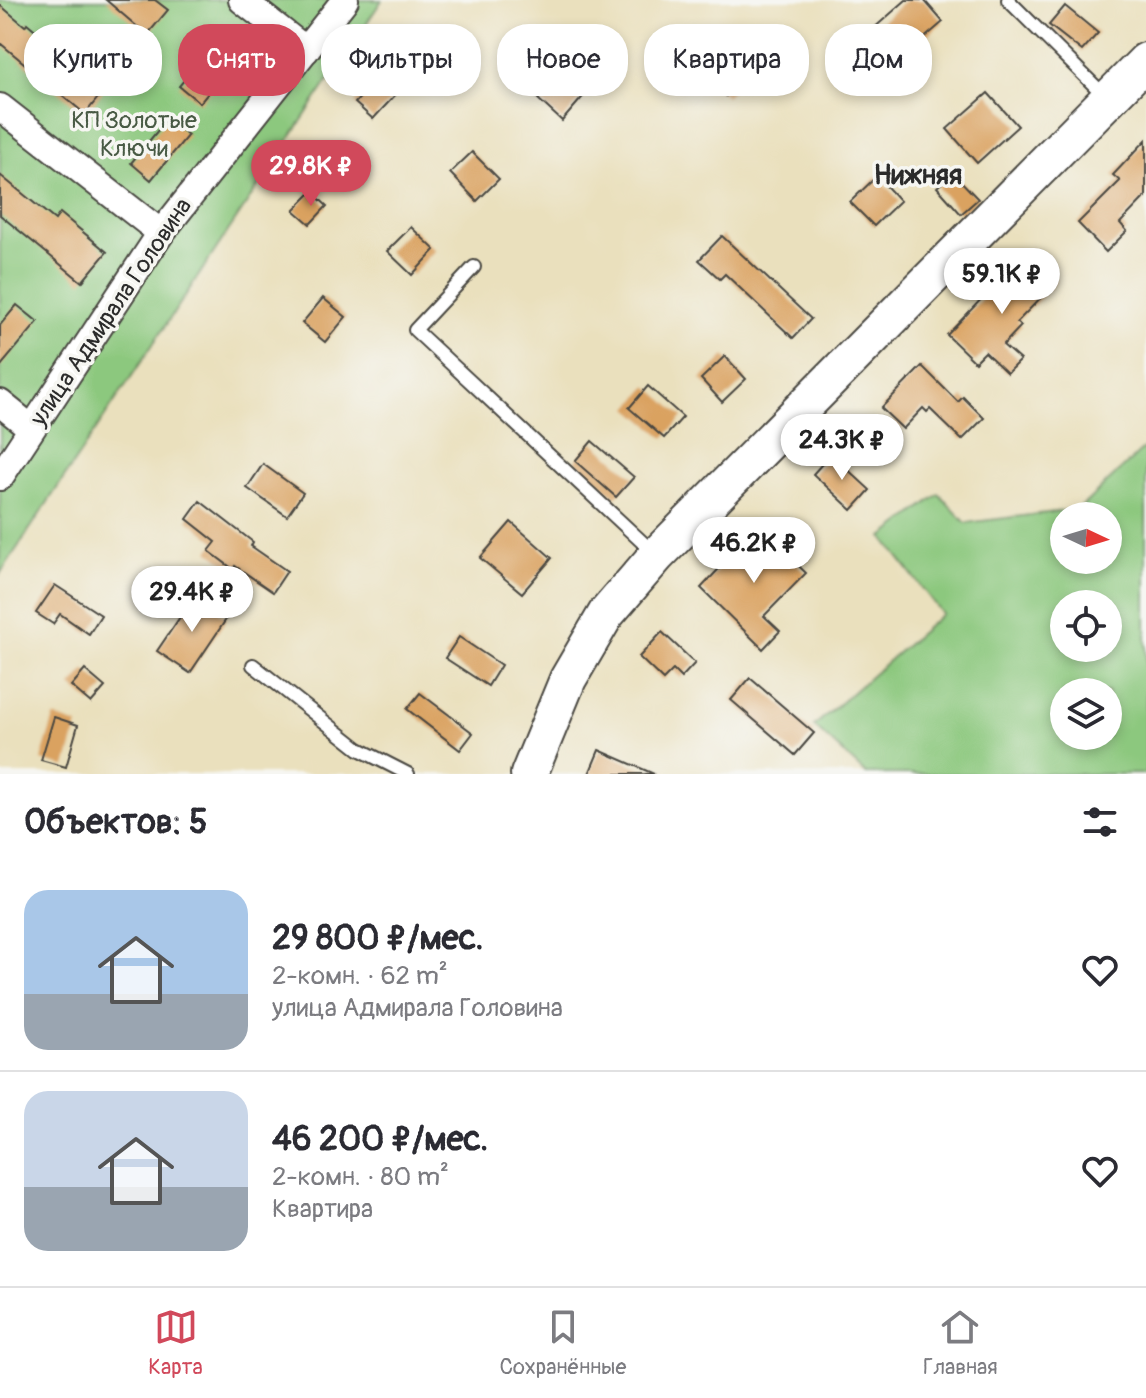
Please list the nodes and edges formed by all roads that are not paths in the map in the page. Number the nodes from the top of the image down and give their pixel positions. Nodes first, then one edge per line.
1 (242, 0) edge
2 (345, 0) edge
3 (1008, 0) edge
4 (306, 50) junction
5 (1146, 61) edge
6 (1109, 100) junction
7 (0, 107) edge
8 (161, 233) junction
9 (474, 267) dead end
10 (0, 403) edge
11 (31, 428) junction
12 (0, 477) edge
13 (657, 555) junction
14 (253, 665) dead end
15 (408, 774) edge
16 (529, 774) edge

1 - 4 street
2 - 4 street, улица Адмирала Головина
3 - 6 lane
4 - 8 street, улица Адмирала Головина
5 - 6 street
6 - 13 street
7 - 8 street
8 - 11 street, улица Адмирала Головина
9 - 13 lane
10 - 11 street
11 - 12 street, улица Адмирала Головина
13 - 16 street
14 - 15 lane

